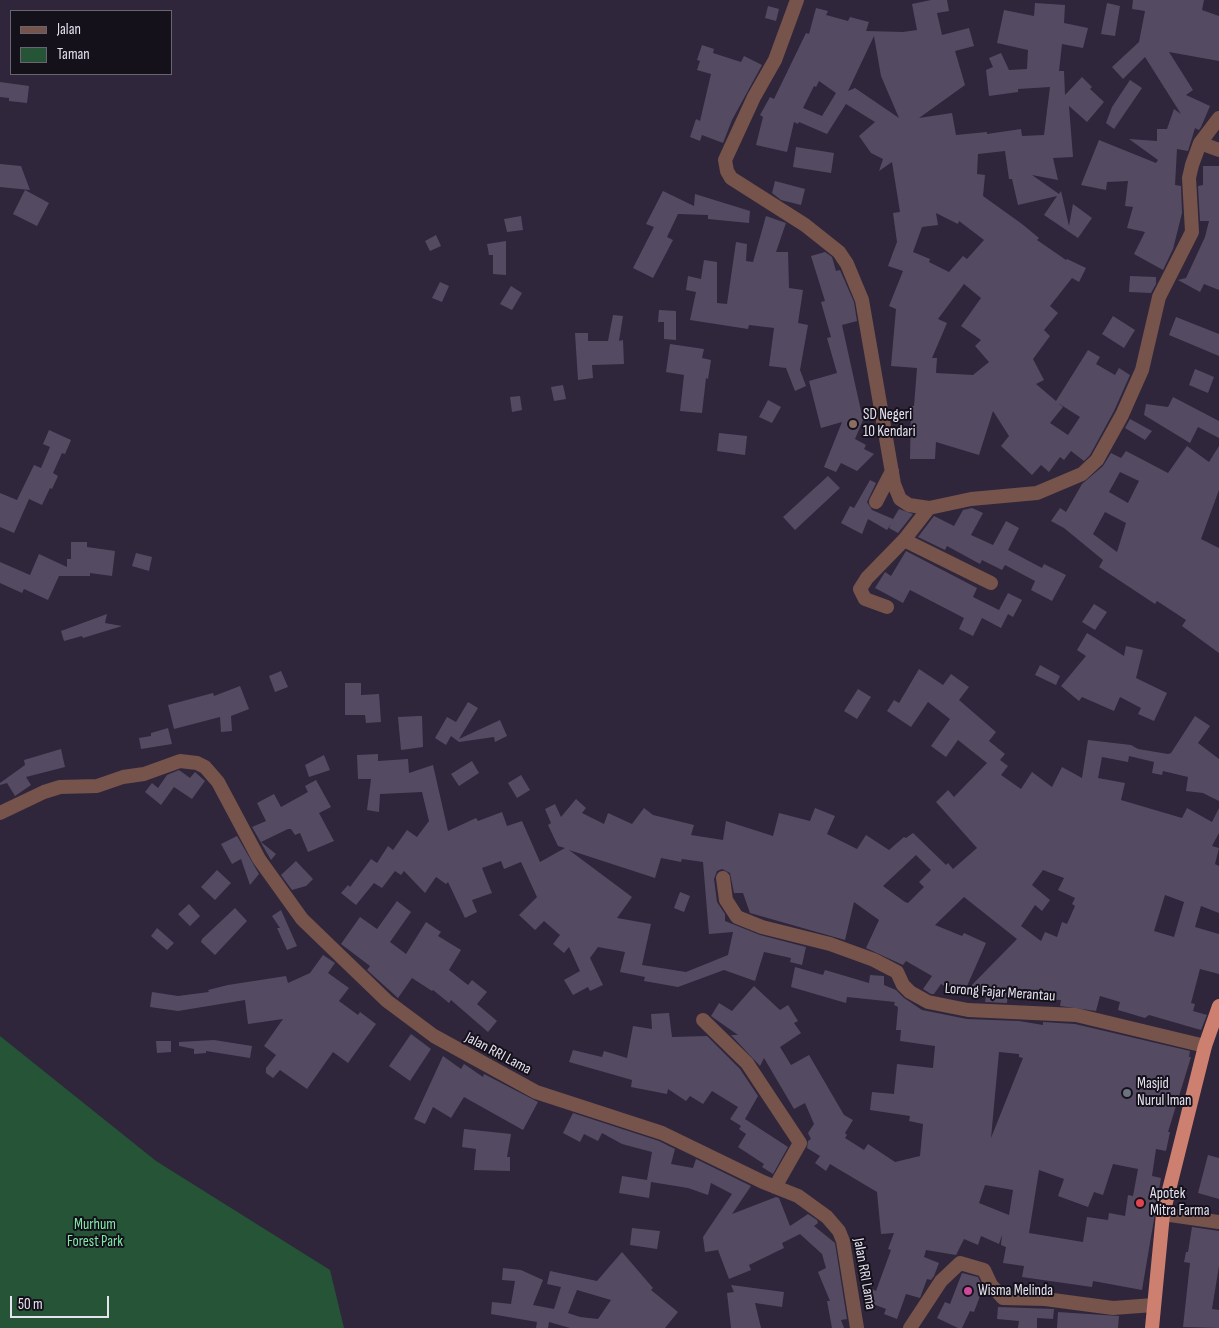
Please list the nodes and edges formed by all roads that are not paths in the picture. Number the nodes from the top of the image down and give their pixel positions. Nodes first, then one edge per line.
1 (797, 0) edge
2 (1219, 118) edge
3 (1200, 143) junction
4 (1219, 150) edge
5 (892, 471) junction
6 (876, 502) dead end
7 (929, 508) junction
8 (904, 540) junction
9 (991, 583) dead end
10 (887, 606) dead end
11 (0, 813) edge
12 (723, 878) dead end
13 (1219, 1006) edge
14 (703, 1020) dead end
15 (1205, 1046) junction
16 (775, 1187) junction
17 (1163, 1214) junction
18 (1219, 1222) edge
19 (1154, 1305) junction
20 (857, 1328) edge
21 (910, 1328) edge
22 (1152, 1328) edge

1 - 5 street
2 - 3 street
3 - 4 street
3 - 7 street
5 - 6 street
5 - 7 street
7 - 8 street
8 - 9 street
8 - 10 street
11 - 16 street, Jalan RRI Lama
12 - 15 street, Lorong Fajar Merantau
13 - 15 highway
14 - 16 street
15 - 17 highway
16 - 20 street, Jalan RRI Lama
17 - 18 street
17 - 19 highway
19 - 21 street
19 - 22 highway

